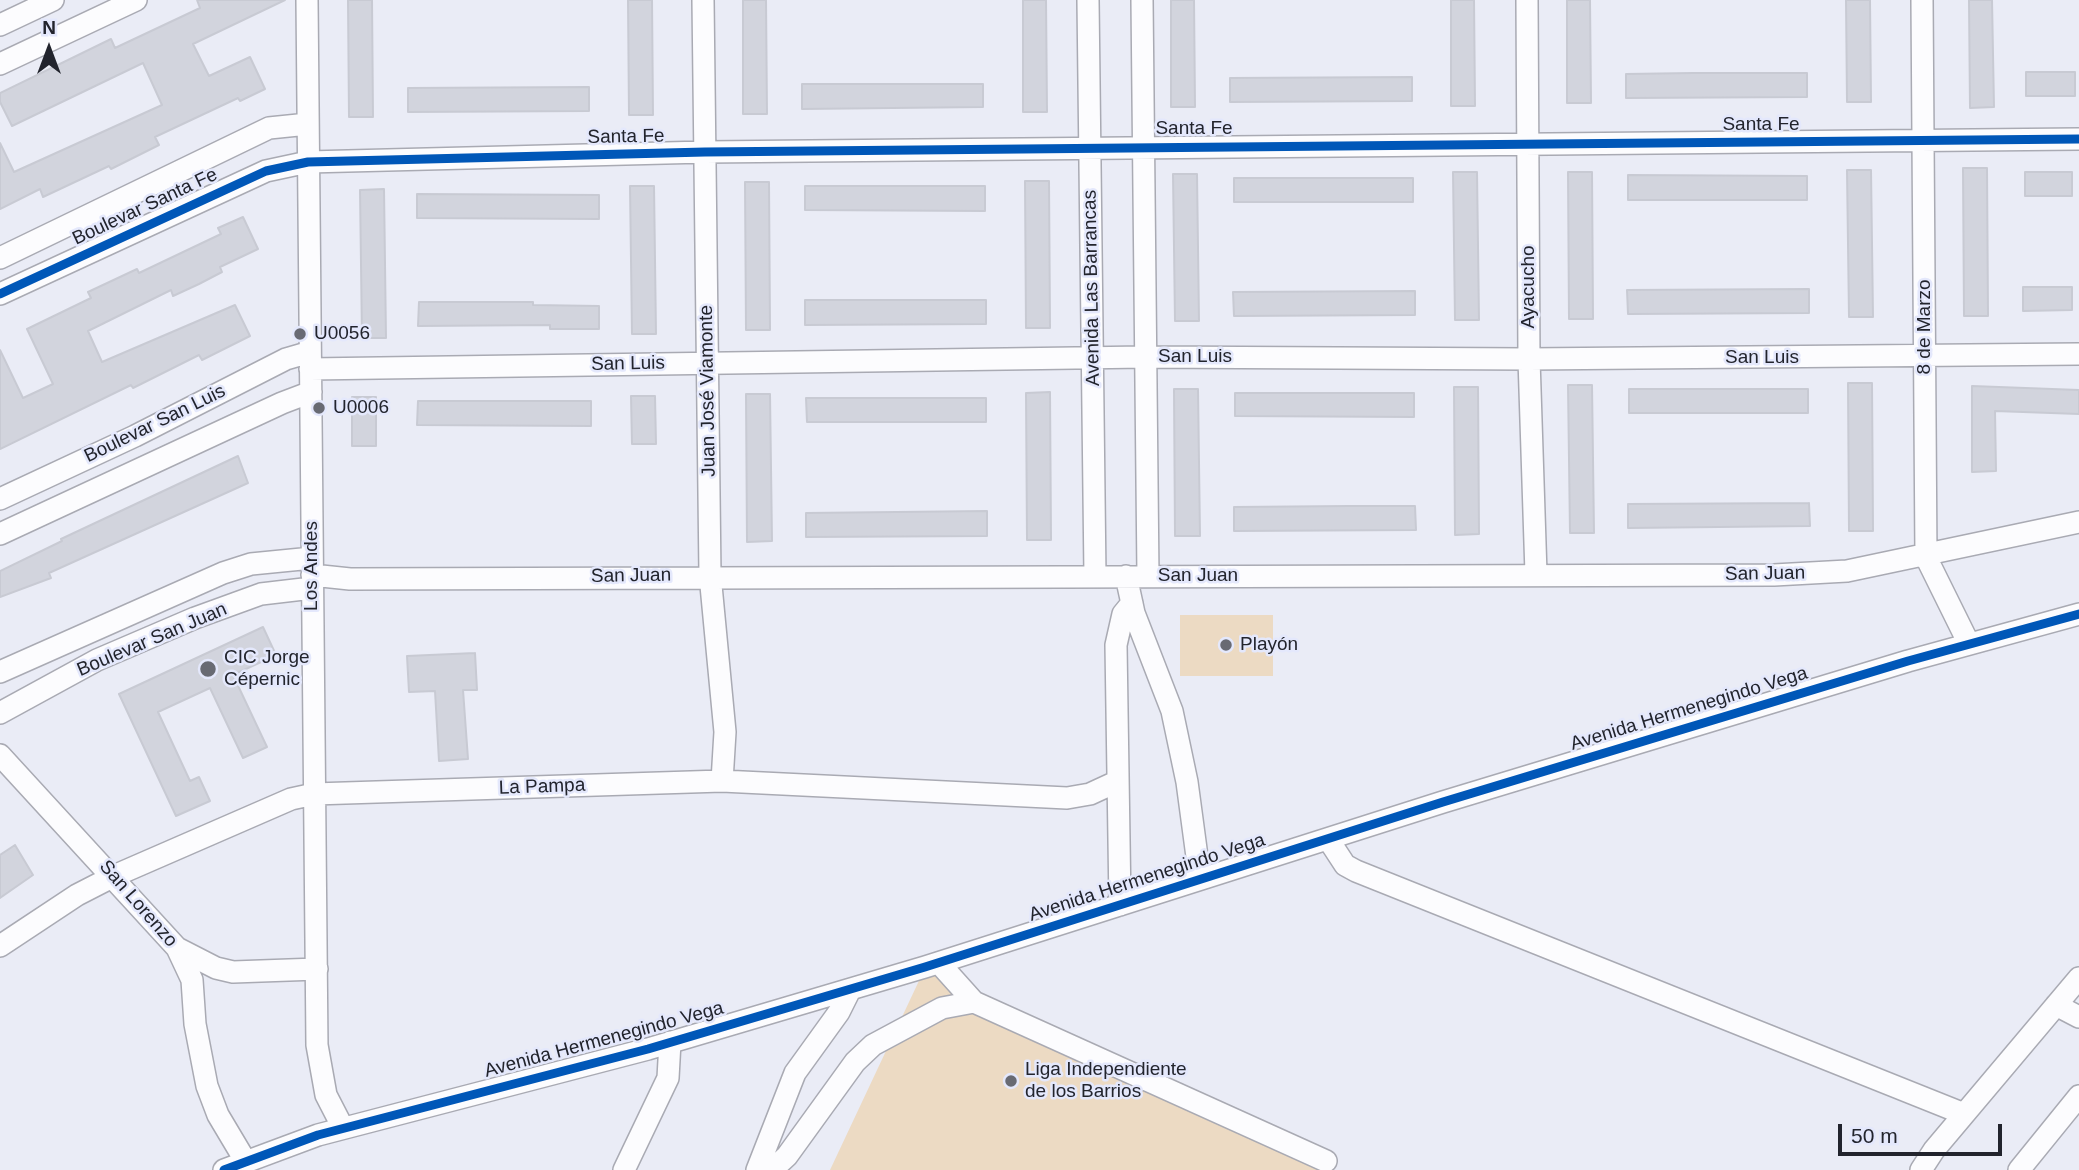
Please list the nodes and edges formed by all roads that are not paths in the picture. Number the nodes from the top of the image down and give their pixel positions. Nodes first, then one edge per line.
1 (52, 0) edge
2 (136, 0) edge
3 (307, 0) edge
4 (703, 0) edge
5 (1088, 0) edge
6 (1142, 0) edge
7 (1527, 0) edge
8 (1922, 0) edge
9 (0, 25) edge
10 (0, 64) edge
11 (308, 124) junction
12 (2079, 139) edge
13 (1924, 141) junction
14 (1528, 144) junction
15 (1143, 147) junction
16 (1090, 149) junction
17 (705, 152) junction
18 (309, 162) junction
19 (0, 258) edge
20 (0, 294) edge
21 (2079, 354) edge
22 (1925, 356) junction
23 (1145, 357) junction
24 (1093, 358) junction
25 (1529, 359) junction
26 (310, 360) junction
27 (709, 363) junction
28 (310, 392) junction
29 (0, 499) edge
30 (2079, 522) edge
31 (0, 534) edge
32 (1926, 557) junction
33 (312, 573) junction
34 (1536, 574) junction
35 (710, 575) junction
36 (1095, 576) junction
37 (1126, 576) junction
38 (1148, 576) junction
39 (1132, 603) junction
40 (2079, 614) edge
41 (1969, 643) junction
42 (0, 672) edge
43 (0, 713) edge
44 (0, 755) edge
45 (722, 781) junction
46 (1116, 782) junction
47 (314, 794) junction
48 (1328, 839) junction
49 (114, 876) junction
50 (1200, 879) junction
51 (1120, 905) junction
52 (0, 946) edge
53 (177, 948) junction
54 (939, 964) junction
55 (317, 969) junction
56 (2079, 978) edge
57 (850, 990) junction
58 (974, 1002) junction
59 (2056, 1005) junction
60 (2079, 1017) edge
61 (670, 1042) junction
62 (2079, 1096) edge
63 (1964, 1115) junction
64 (343, 1128) junction
65 (1326, 1161) dead end
66 (246, 1162) junction
67 (224, 1170) edge
68 (624, 1170) edge
69 (757, 1170) edge
70 (772, 1170) edge
71 (1921, 1170) edge
72 (2019, 1170) edge

1 - 9 street
2 - 10 street
3 - 11 street, Los Andes
4 - 17 street, Juan José Viamonte
5 - 16 street, Avenida Las Barrancas
6 - 15 street
7 - 14 street, Ayacucho
8 - 13 street, 8 de Marzo
11 - 18 street, Los Andes
11 - 19 street, Boulevar Santa Fe
12 - 13 street, Santa Fe
13 - 14 street, Santa Fe
13 - 22 street, 8 de Marzo
14 - 15 street, Santa Fe
14 - 25 street, Ayacucho
15 - 16 street, Santa Fe
15 - 23 street
16 - 17 street, Santa Fe
16 - 24 street, Avenida Las Barrancas
17 - 18 street, Santa Fe
17 - 27 street, Juan José Viamonte
18 - 20 street, Boulevar Santa Fe
18 - 26 street, Los Andes
21 - 22 street, San Luis
22 - 25 street, San Luis
22 - 32 street, 8 de Marzo
23 - 24 street, San Luis
23 - 25 street, San Luis
23 - 38 street
24 - 27 street, San Luis
24 - 36 street, Avenida Las Barrancas
25 - 34 street, Ayacucho
26 - 27 street, San Luis
26 - 28 street, Los Andes
26 - 29 street, Boulevar San Luis
27 - 35 street, Juan José Viamonte
28 - 31 street, Boulevar San Luis
28 - 33 street, Los Andes
30 - 32 street, San Juan
32 - 34 street, San Juan
32 - 41 street, 8 de Marzo
33 - 35 street, San Juan
33 - 42 street, Boulevar San Juan
33 - 43 street, Boulevar San Juan
33 - 47 street, Los Andes
34 - 38 street, San Juan
35 - 36 street, San Juan
35 - 45 street, Juan José Viamonte
36 - 37 street, San Juan
37 - 38 street, San Juan
37 - 39 street
39 - 46 street
39 - 50 street
40 - 41 street, Avenida Hermenegindo Vega
41 - 48 street, Avenida Hermenegindo Vega
44 - 49 street, San Lorenzo
45 - 46 street, La Pampa
45 - 47 street, La Pampa
46 - 51 street
47 - 49 street, La Pampa
47 - 55 street, Los Andes
48 - 50 street, Avenida Hermenegindo Vega
48 - 63 street
49 - 52 street, La Pampa
49 - 53 street, San Lorenzo
50 - 51 street, Avenida Hermenegindo Vega
51 - 54 street, Avenida Hermenegindo Vega
53 - 55 street
53 - 66 street, San Lorenzo
54 - 57 street, Avenida Hermenegindo Vega
54 - 58 street
55 - 64 street, Los Andes
56 - 59 street
57 - 61 street, Avenida Hermenegindo Vega
57 - 69 street
58 - 65 street
58 - 70 street
59 - 60 street
59 - 63 street
61 - 64 street, Avenida Hermenegindo Vega
61 - 68 street
62 - 72 street
63 - 71 street
64 - 66 street, Avenida Hermenegindo Vega
66 - 67 street, Avenida Hermenegindo Vega

